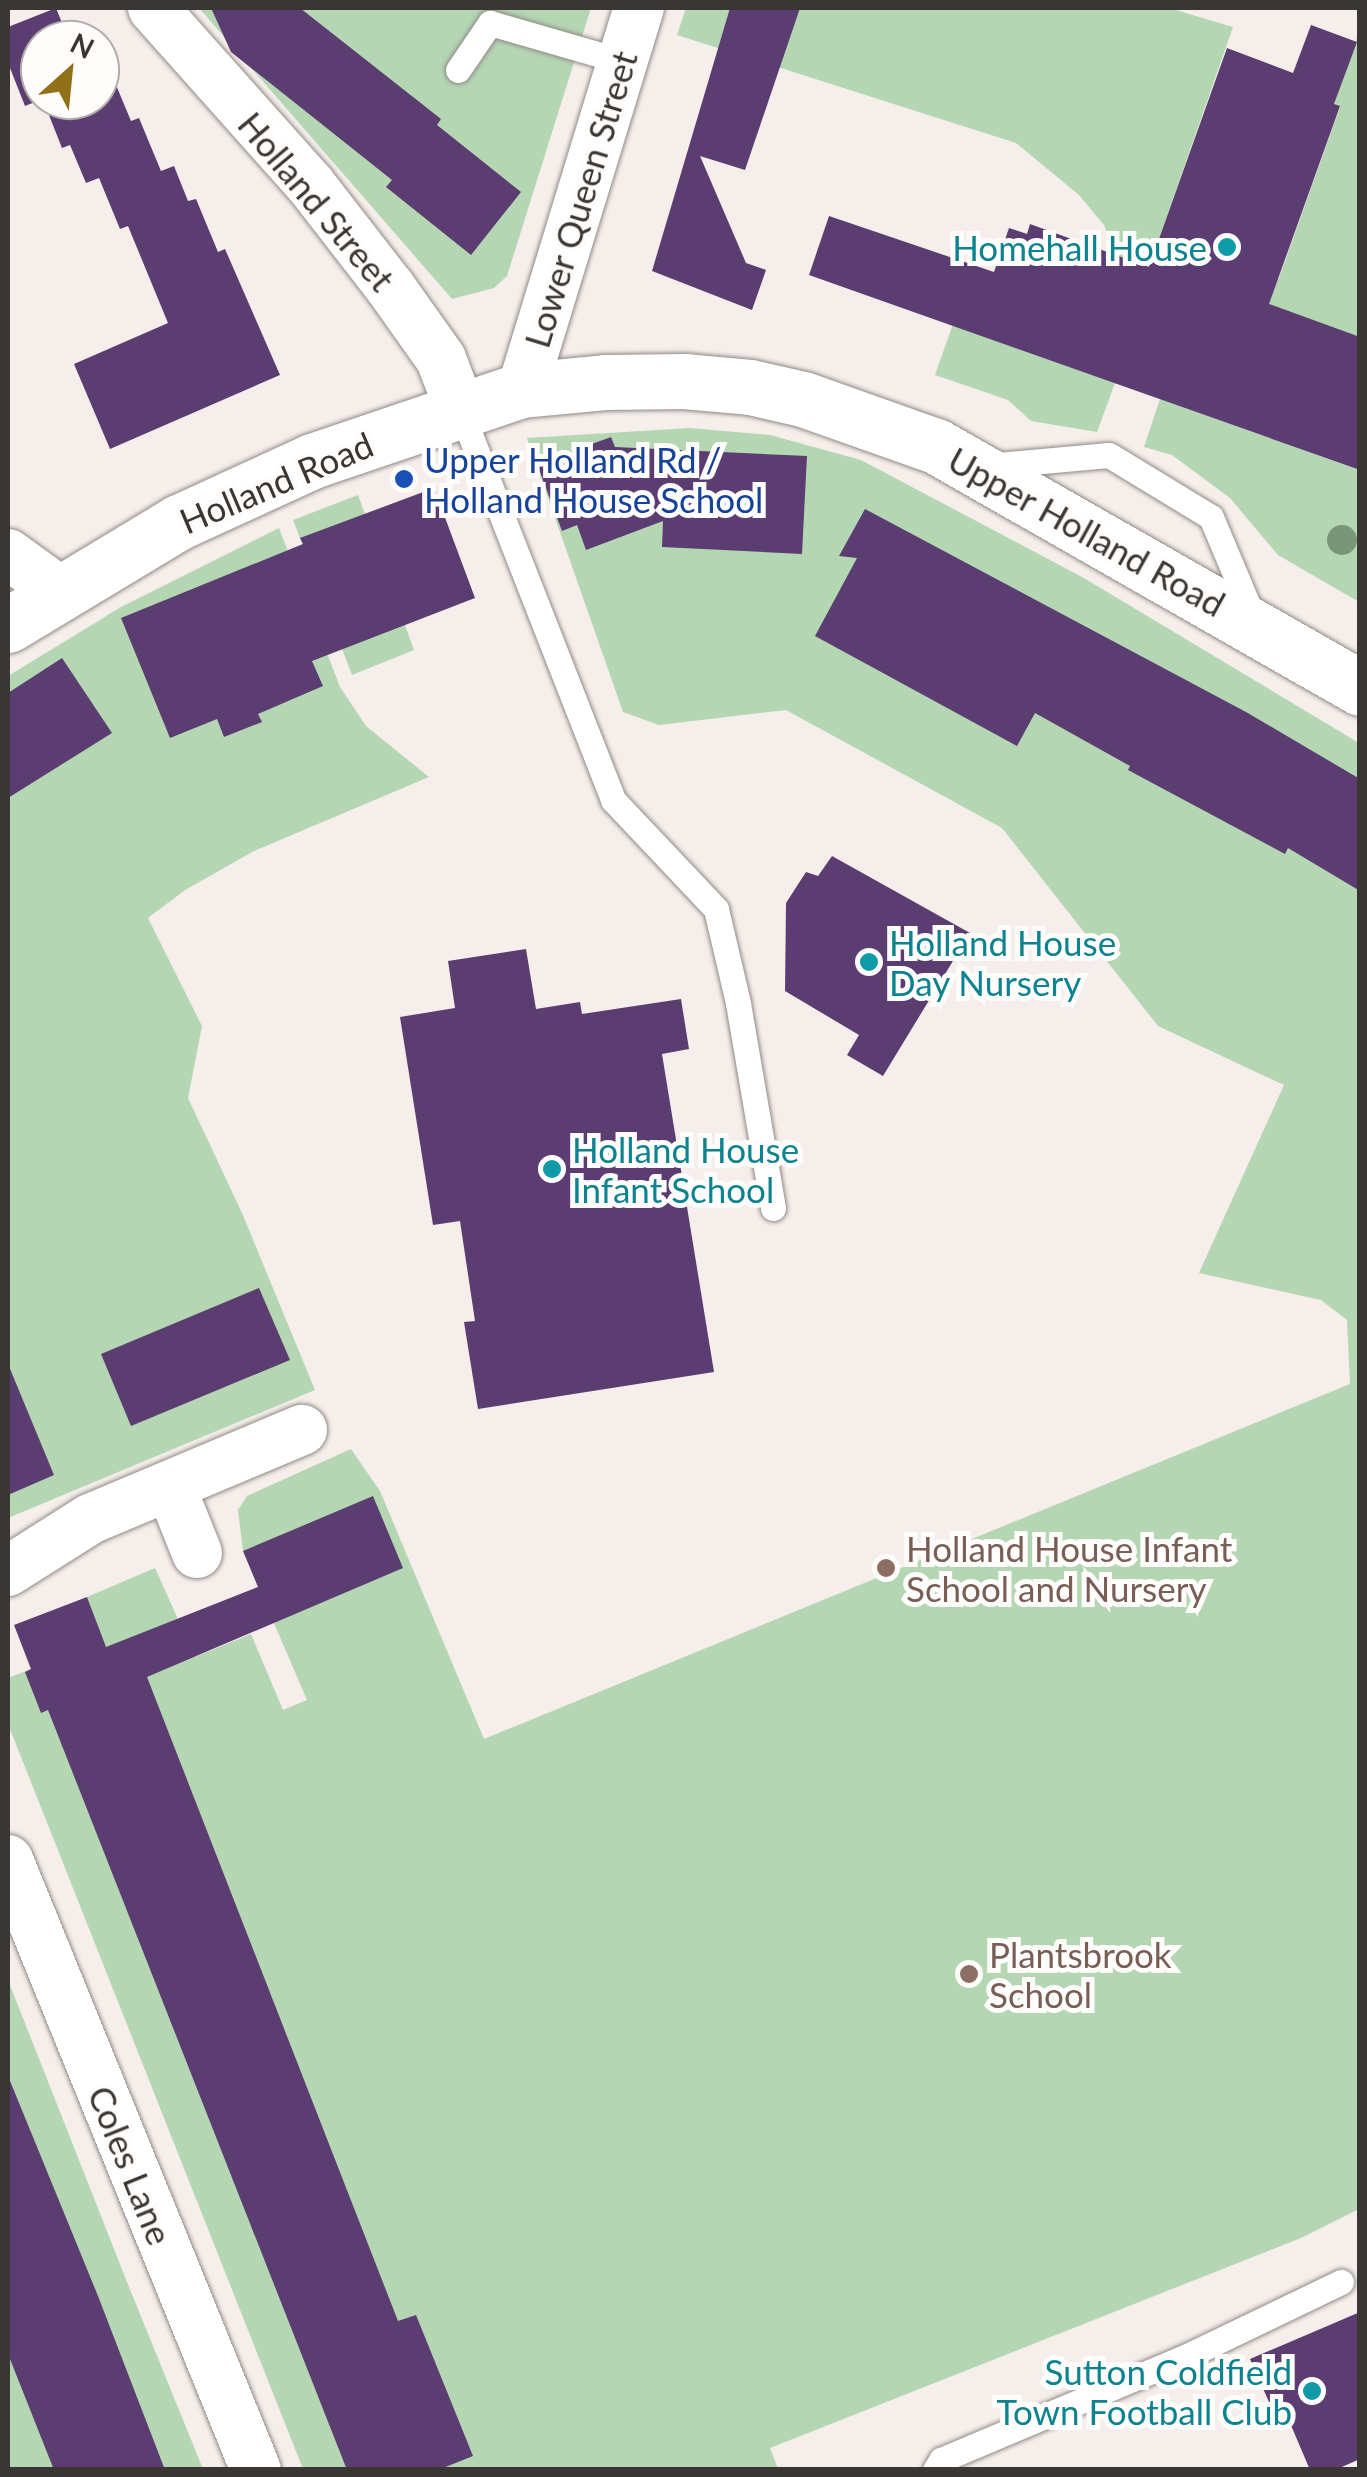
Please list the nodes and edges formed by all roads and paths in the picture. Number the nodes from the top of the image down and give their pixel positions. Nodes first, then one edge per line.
1 (153, 8) edge
2 (639, 8) edge
3 (622, 61) junction
4 (458, 70) dead end
5 (522, 390) junction
6 (803, 399) joint
7 (460, 409) junction
8 (977, 467) junction
9 (8, 554) edge
10 (59, 591) junction
11 (8, 626) edge
12 (1257, 627) junction
13 (1360, 688) edge
14 (772, 1208) dead end
15 (302, 1430) dead end
16 (171, 1488) junction
17 (197, 1553) dead end
18 (8, 1571) edge
19 (12, 1883) edge
20 (1341, 2282) dead end
21 (256, 2470) edge
22 (935, 2470) edge

1 - 7 street, Holland Street
2 - 3 street, Lower Queen Street
3 - 4 lane
3 - 5 street, Lower Queen Street
5 - 6 street, Holland Road
5 - 7 street, Holland Road
6 - 8 street, Upper Holland Road
7 - 10 street, Holland Road
7 - 14 lane
8 - 12 street, Upper Holland Road
8 - 12 lane
9 - 10 street
10 - 11 street, Holland Road
12 - 13 street, Upper Holland Road
15 - 16 street
16 - 17 street
16 - 18 street
19 - 21 street, Coles Lane
20 - 22 lane

